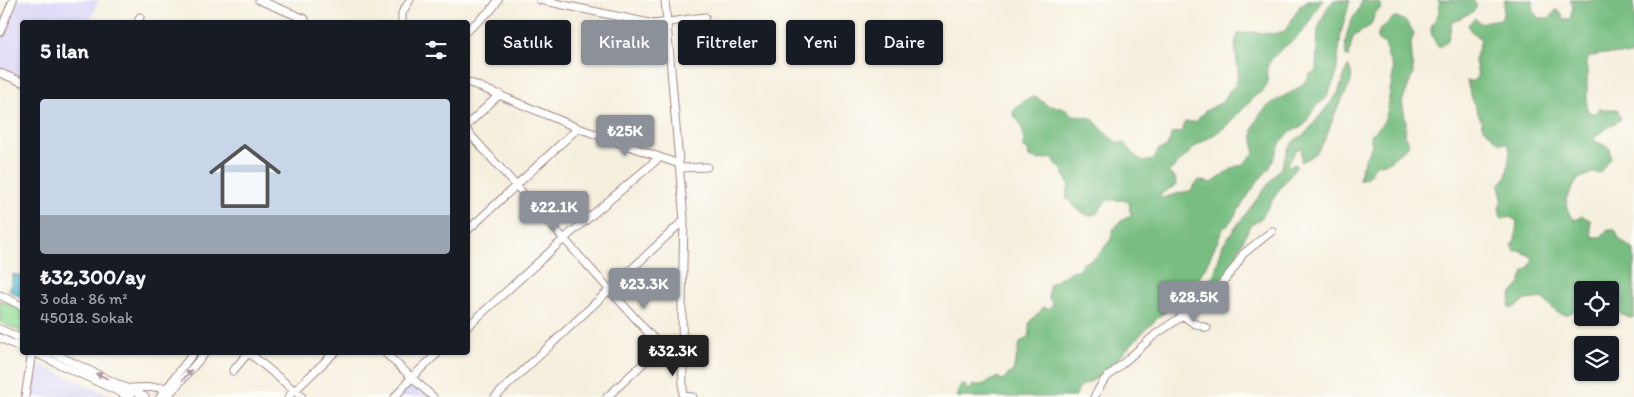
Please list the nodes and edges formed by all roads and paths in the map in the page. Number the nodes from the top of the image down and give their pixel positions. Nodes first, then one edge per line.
1 (14, 0) edge
2 (259, 0) edge
3 (410, 0) edge
4 (498, 0) edge
5 (540, 0) edge
6 (665, 0) edge
7 (704, 17) dead end
8 (305, 19) dead end
9 (402, 20) edge
10 (635, 20) edge
11 (667, 20) edge
12 (668, 23) edge
13 (470, 28) edge
14 (0, 32) edge
15 (668, 34) edge
16 (0, 73) edge
17 (20, 81) edge
18 (470, 83) edge
19 (500, 94) junction
20 (470, 122) edge
21 (578, 128) junction
22 (470, 134) edge
23 (659, 158) junction
24 (680, 166) junction
25 (707, 168) dead end
26 (516, 185) junction
27 (684, 220) junction
28 (470, 228) edge
29 (1272, 231) dead end
30 (565, 238) junction
31 (610, 288) junction
32 (0, 295) edge
33 (20, 305) edge
34 (1185, 317) junction
35 (470, 324) edge
36 (1207, 328) dead end
37 (0, 329) edge
38 (0, 338) edge
39 (20, 338) edge
40 (20, 347) edge
41 (660, 347) junction
42 (32, 355) edge
43 (39, 355) edge
44 (58, 355) edge
45 (192, 355) edge
46 (203, 355) edge
47 (246, 355) edge
48 (251, 355) edge
49 (332, 355) edge
50 (387, 355) edge
51 (436, 355) edge
52 (684, 360) junction
53 (233, 370) dead end
54 (411, 378) junction
55 (167, 387) junction
56 (130, 388) junction
57 (295, 390) junction
58 (25, 397) edge
59 (130, 397) edge
60 (145, 397) edge
61 (160, 397) edge
62 (167, 397) edge
63 (288, 397) edge
64 (302, 397) edge
65 (395, 397) edge
66 (433, 397) edge
67 (495, 397) edge
68 (607, 397) edge
69 (683, 397) edge
70 (693, 397) edge
71 (1094, 397) edge

1 - 14 street
2 - 8 street
3 - 9 street
4 - 13 street
5 - 10 street
6 - 11 street
7 - 12 street
15 - 24 street
16 - 17 street
18 - 19 street
19 - 20 street
19 - 21 street
21 - 23 street
21 - 26 street
22 - 26 street
23 - 24 street
23 - 30 street
24 - 25 street
24 - 27 street
26 - 28 street
26 - 30 street
27 - 31 street
27 - 52 street
29 - 34 street
30 - 31 street
30 - 35 street
31 - 41 street
31 - 67 street
32 - 33 street
34 - 36 street
34 - 71 street
37 - 39 street
38 - 40 street
41 - 52 street
41 - 68 street
42 - 58 street
43 - 59 street
56 -> 44 street
45 - 55 street
62 -> 46 street
47 - 53 street
48 - 57 street
49 - 57 street
50 - 54 street
51 - 54 street
52 - 69 street
54 - 65 street
54 - 66 street
55 - 56 street
55 - 61 street
56 - 60 street
57 - 63 street
57 - 64 street
69 - 70 street

